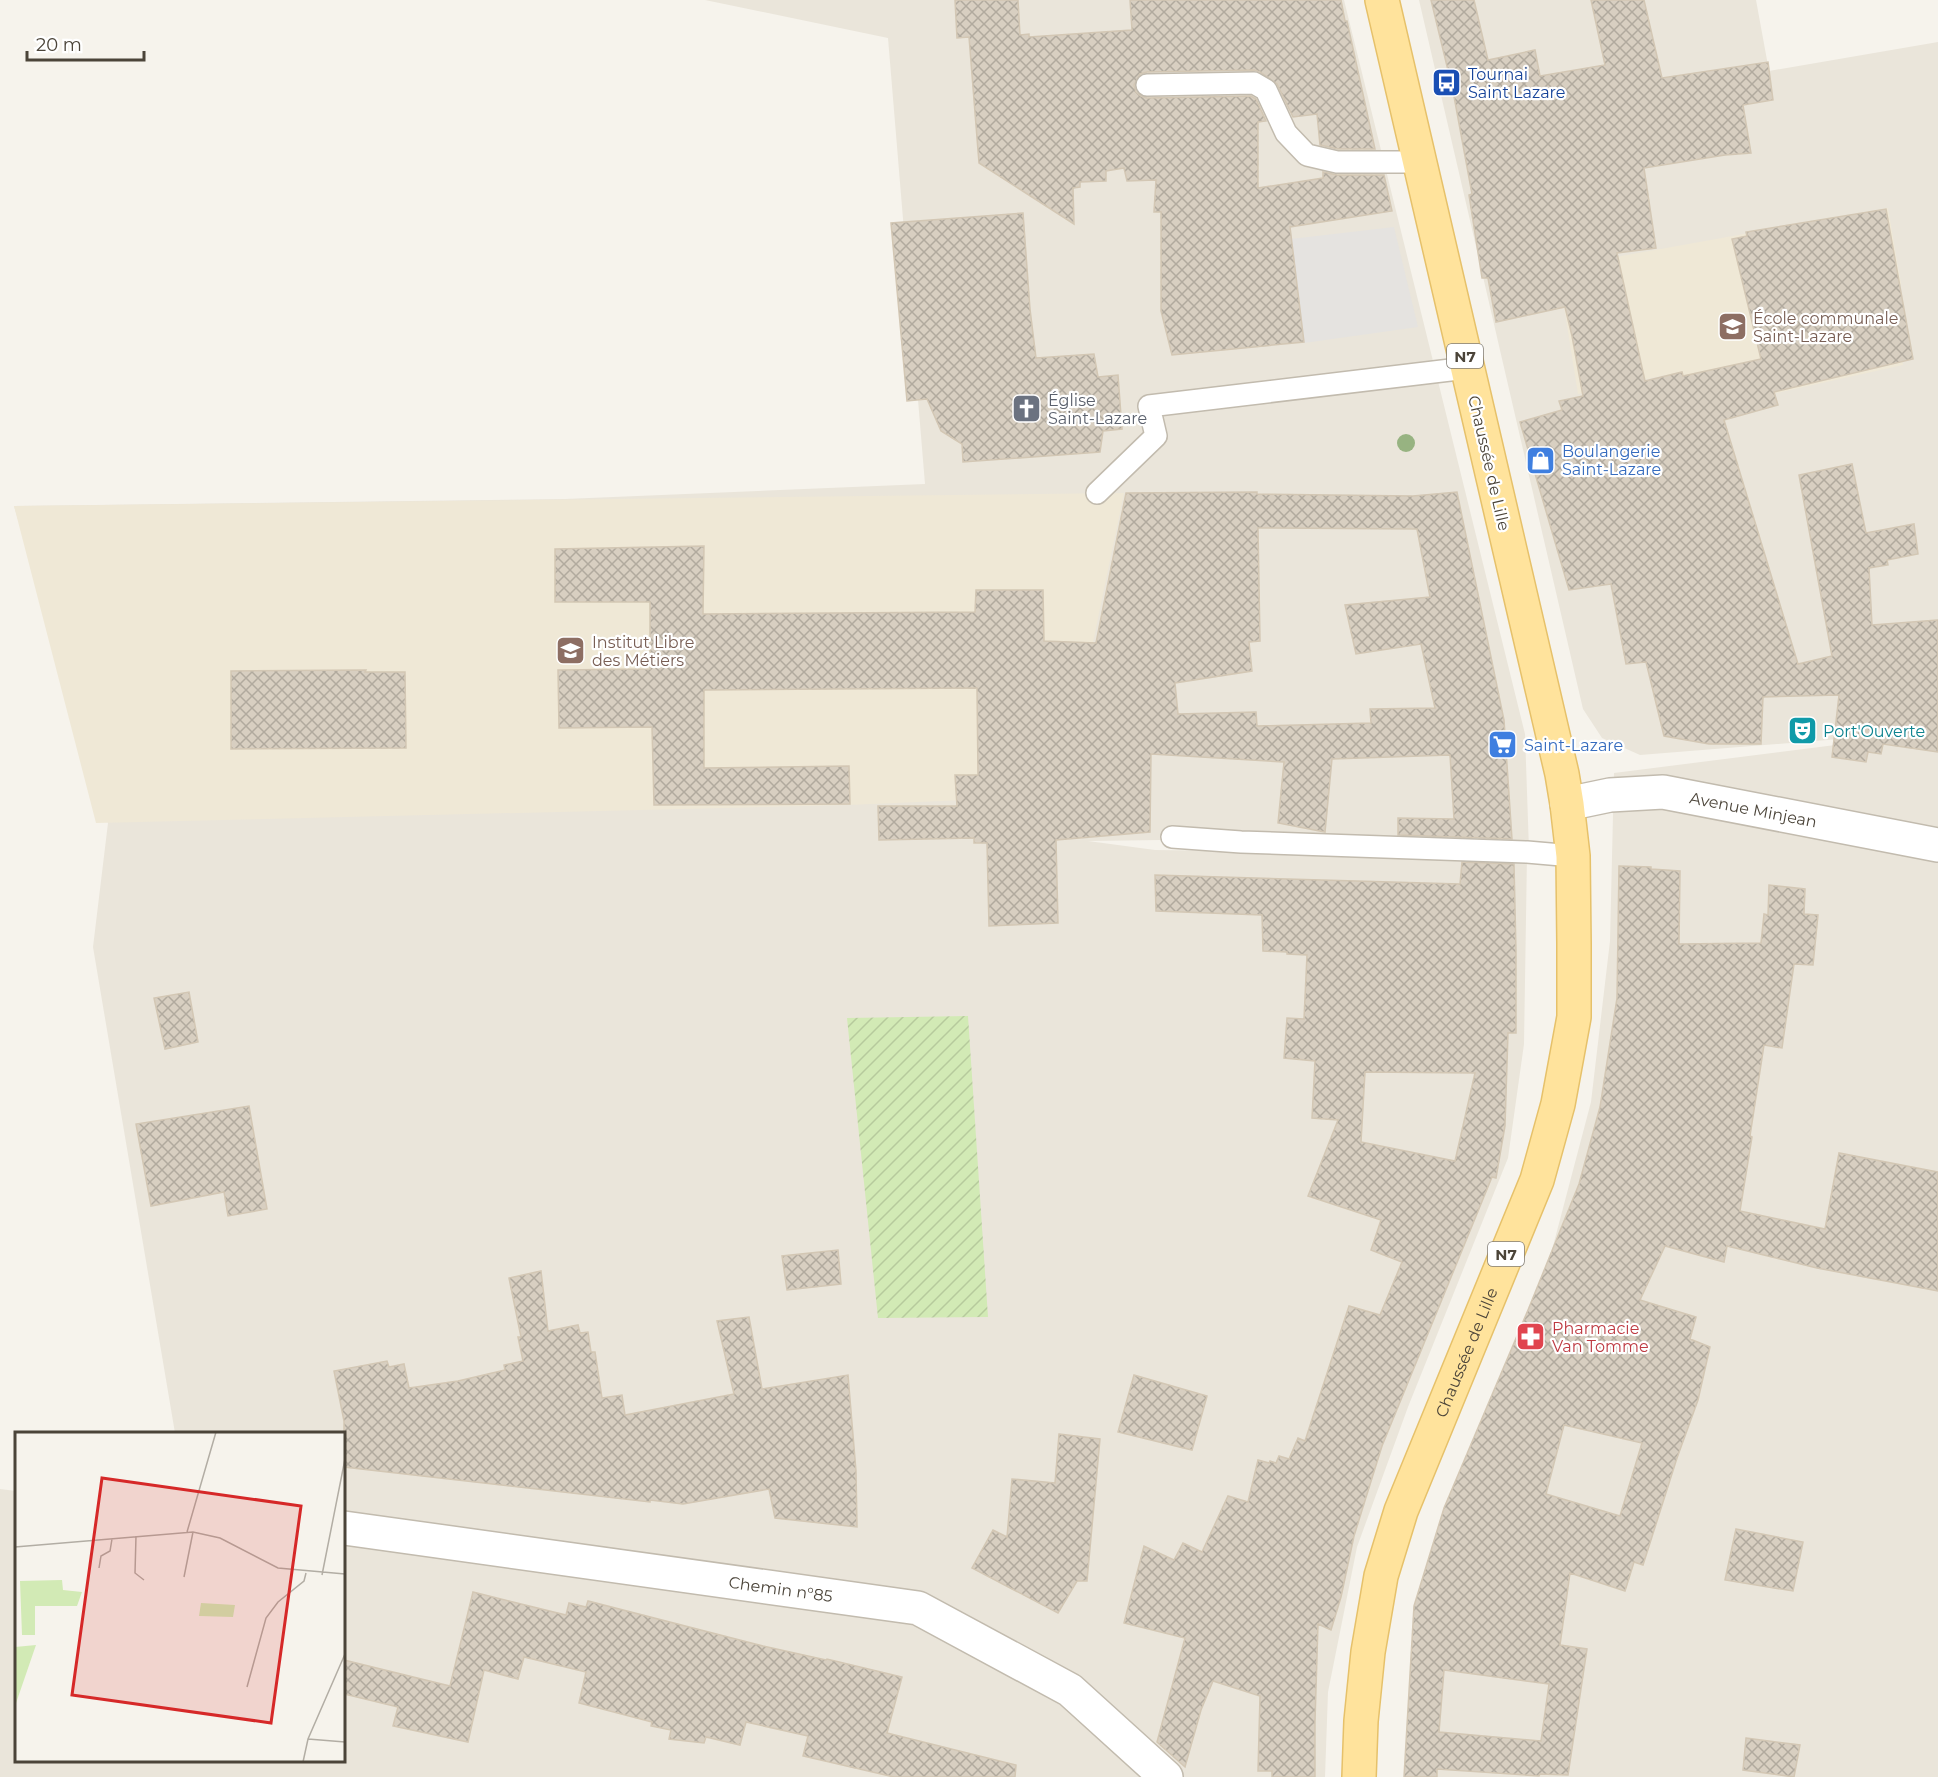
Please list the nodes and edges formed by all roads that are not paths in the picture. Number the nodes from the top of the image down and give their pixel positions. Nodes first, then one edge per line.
1 (1382, 0) edge
2 (1147, 85) dead end
3 (1420, 162) junction
4 (1467, 368) junction
5 (1097, 493) dead end
6 (1567, 804) junction
7 (1172, 837) dead end
8 (1938, 845) edge
9 (1573, 856) junction
10 (345, 1528) edge
11 (1166, 1777) edge
12 (1359, 1777) edge

1 - 3 main road, Chaussée de Lille / N7
2 - 3 lane
3 - 4 main road, Chaussée de Lille / N7
4 - 5 lane
4 - 6 main road, Chaussée de Lille / N7
6 - 8 street, Avenue Minjean
6 - 9 main road, Chaussée de Lille / N7
7 - 9 lane
9 - 12 main road, Chaussée de Lille / N7
10 - 11 street, Chemin n°85

